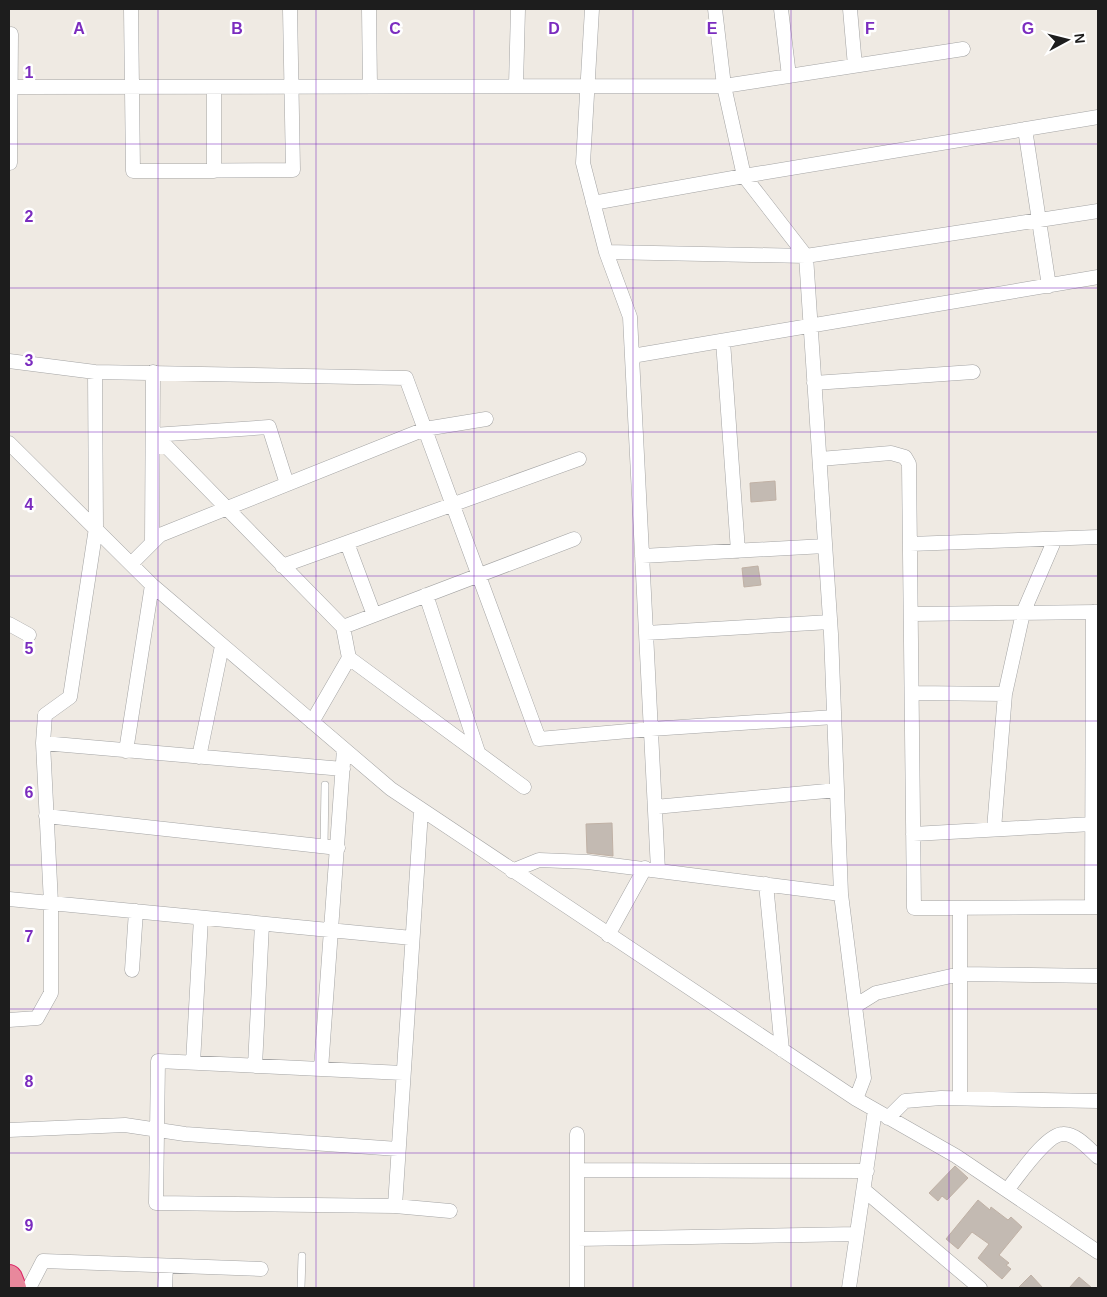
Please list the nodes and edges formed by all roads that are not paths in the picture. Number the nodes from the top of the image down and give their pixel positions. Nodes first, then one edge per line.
1 (132, 9) edge
2 (290, 9) edge
3 (369, 9) edge
4 (518, 9) edge
5 (592, 9) edge
6 (715, 9) edge
7 (781, 9) edge
8 (850, 9) edge
9 (11, 34) dead end
10 (963, 48) dead end
11 (855, 66) junction
12 (789, 76) junction
13 (587, 85) junction
14 (293, 86) junction
15 (370, 86) junction
16 (516, 86) junction
17 (724, 86) junction
18 (10, 87) edge
19 (134, 87) junction
20 (214, 87) junction
21 (1098, 117) edge
22 (1025, 129) junction
23 (10, 163) edge
24 (214, 170) junction
25 (744, 176) junction
26 (593, 203) junction
27 (1098, 211) edge
28 (1039, 220) junction
29 (606, 252) junction
30 (806, 256) junction
31 (1098, 277) edge
32 (1049, 286) junction
33 (811, 326) junction
34 (723, 341) junction
35 (632, 356) junction
36 (9, 361) edge
37 (95, 372) junction
38 (153, 372) junction
39 (973, 372) dead end
40 (814, 383) junction
41 (486, 419) dead end
42 (425, 428) junction
43 (153, 440) junction
44 (9, 443) edge
45 (579, 459) dead end
46 (820, 459) junction
47 (287, 484) junction
48 (453, 504) junction
49 (225, 509) junction
50 (96, 528) junction
51 (1098, 537) edge
52 (574, 539) dead end
53 (1055, 539) junction
54 (152, 542) junction
55 (347, 543) junction
56 (910, 544) junction
57 (825, 546) junction
58 (738, 550) junction
59 (642, 556) junction
60 (131, 564) junction
61 (282, 566) junction
62 (479, 575) junction
63 (152, 585) junction
64 (426, 595) junction
65 (1096, 612) edge
66 (1023, 613) junction
67 (911, 614) junction
68 (374, 615) junction
69 (830, 622) junction
70 (9, 624) edge
71 (343, 627) junction
72 (646, 633) junction
73 (28, 635) dead end
74 (222, 646) junction
75 (348, 658) junction
76 (912, 693) junction
77 (1005, 694) junction
78 (834, 717) junction
79 (312, 722) junction
80 (651, 729) junction
81 (43, 743) junction
82 (344, 749) junction
83 (126, 750) junction
84 (478, 752) junction
85 (199, 757) junction
86 (343, 769) junction
87 (325, 785) dead end
88 (524, 787) dead end
89 (837, 790) junction
90 (655, 807) junction
91 (421, 811) junction
92 (46, 816) junction
93 (1092, 824) junction
94 (994, 829) junction
95 (913, 834) junction
96 (331, 847) junction
97 (652, 869) junction
98 (512, 871) junction
99 (766, 884) junction
100 (841, 894) junction
101 (9, 899) edge
102 (51, 903) junction
103 (1095, 907) edge
104 (960, 908) junction
105 (136, 912) junction
106 (201, 918) junction
107 (262, 924) junction
108 (332, 930) junction
109 (608, 934) junction
110 (412, 938) junction
111 (132, 970) dead end
112 (960, 974) junction
113 (1098, 976) edge
114 (855, 1006) junction
115 (9, 1020) edge
116 (782, 1050) junction
117 (193, 1063) junction
118 (255, 1066) junction
119 (321, 1069) junction
120 (403, 1073) junction
121 (960, 1098) junction
122 (856, 1099) junction
123 (1098, 1101) edge
124 (875, 1110) junction
125 (888, 1118) junction
126 (9, 1130) edge
127 (158, 1130) junction
128 (578, 1134) dead end
129 (398, 1149) junction
130 (1098, 1157) edge
131 (578, 1170) junction
132 (867, 1171) junction
133 (864, 1190) junction
134 (1007, 1190) junction
135 (395, 1206) junction
136 (450, 1211) dead end
137 (858, 1234) junction
138 (577, 1239) junction
139 (1098, 1252) edge
140 (302, 1256) dead end
141 (166, 1266) junction
142 (261, 1269) dead end
143 (9, 1278) edge
144 (13, 1288) edge
145 (29, 1288) edge
146 (165, 1288) edge
147 (301, 1288) edge
148 (577, 1288) edge
149 (849, 1288) edge
150 (980, 1288) edge

1 - 19 street
2 - 14 street
3 - 15 street
4 - 16 street
5 - 13 street
6 - 17 street
7 - 12 street
8 - 11 street
9 - 18 street
10 - 11 street
11 - 12 street
12 - 17 street
13 - 16 street
13 - 17 street
13 - 26 street
14 - 15 street
14 - 20 street
14 - 24 street
15 - 16 street
17 - 25 street
18 - 19 street
18 - 23 street
19 - 20 street
19 - 24 street
20 - 24 street
21 - 22 street
22 - 25 street
22 - 28 street
25 - 26 street
25 - 30 street
26 - 29 street
27 - 28 street
28 - 30 street
28 - 32 street
29 - 30 street
29 - 35 street
30 - 33 street
31 - 32 street
32 - 33 street
33 - 34 street
33 - 40 street
34 - 35 street
34 - 58 street
35 - 59 street
36 - 37 street
37 - 38 street
37 - 50 street
38 - 42 street
38 - 43 street
39 - 40 street
40 - 46 street
41 - 42 street
42 - 47 street
42 - 48 street
43 - 47 street
43 - 49 street
43 - 54 street
44 - 50 street
45 - 48 street
46 - 56 street
46 - 57 street
47 - 49 street
48 - 55 street
48 - 62 street
49 - 54 street
49 - 61 street
50 - 60 street
50 - 81 street
51 - 53 street
52 - 62 street
53 - 56 street
53 - 66 street
54 - 60 street
55 - 61 street
55 - 68 street
56 - 67 street
57 - 58 street
57 - 69 street
58 - 59 street
59 - 72 street
60 - 63 street
61 - 71 street
62 - 64 street
62 - 80 street
63 - 74 street
63 - 83 street
64 - 68 street
64 - 84 street
65 - 66 street
65 - 93 street
66 - 67 street
66 - 77 street
67 - 76 street
68 - 71 street
69 - 72 street
69 - 78 street
70 - 73 street
71 - 75 street
72 - 80 street
74 - 79 street
74 - 85 street
75 - 79 street
75 - 84 street
76 - 77 street
76 - 95 street
77 - 94 street
78 - 80 street
78 - 89 street
79 - 82 street
80 - 90 street
81 - 83 street
81 - 92 street
82 - 86 street
82 - 91 street
83 - 85 street
84 - 88 street
85 - 86 street
86 - 96 street
87 - 96 lane
89 - 90 street
89 - 100 street
90 - 97 street
91 - 98 street
91 - 110 street
92 - 96 street
92 - 102 street
93 - 94 street
93 - 103 street
94 - 95 street
95 - 104 street
96 - 108 street
97 - 98 street
97 - 99 street
97 - 109 street
98 - 109 street
99 - 100 street
99 - 116 street
100 - 114 street
101 - 102 street
102 - 105 street
102 - 115 street
103 - 104 street
104 - 112 street
105 - 106 street
105 - 111 street
106 - 107 street
106 - 117 street
107 - 108 street
107 - 118 street
108 - 110 street
108 - 119 street
109 - 116 street
110 - 120 street
112 - 113 street
112 - 114 street
112 - 121 street
114 - 122 street
116 - 122 street
117 - 118 street
117 - 127 street
118 - 119 street
119 - 120 street
120 - 129 street
121 - 123 street
121 - 125 street
122 - 124 street
124 - 125 street
124 - 132 street
125 - 134 street
126 - 127 street
127 - 129 street
127 - 135 street
128 - 131 street
129 - 135 street
130 - 134 street
131 - 132 street
131 - 138 street
132 - 133 street
133 - 137 street
133 - 150 street
134 - 139 street
135 - 136 street
137 - 138 street
137 - 149 street
138 - 148 street
140 - 147 lane
141 - 142 street
141 - 145 street
141 - 146 street
143 - 144 highway

